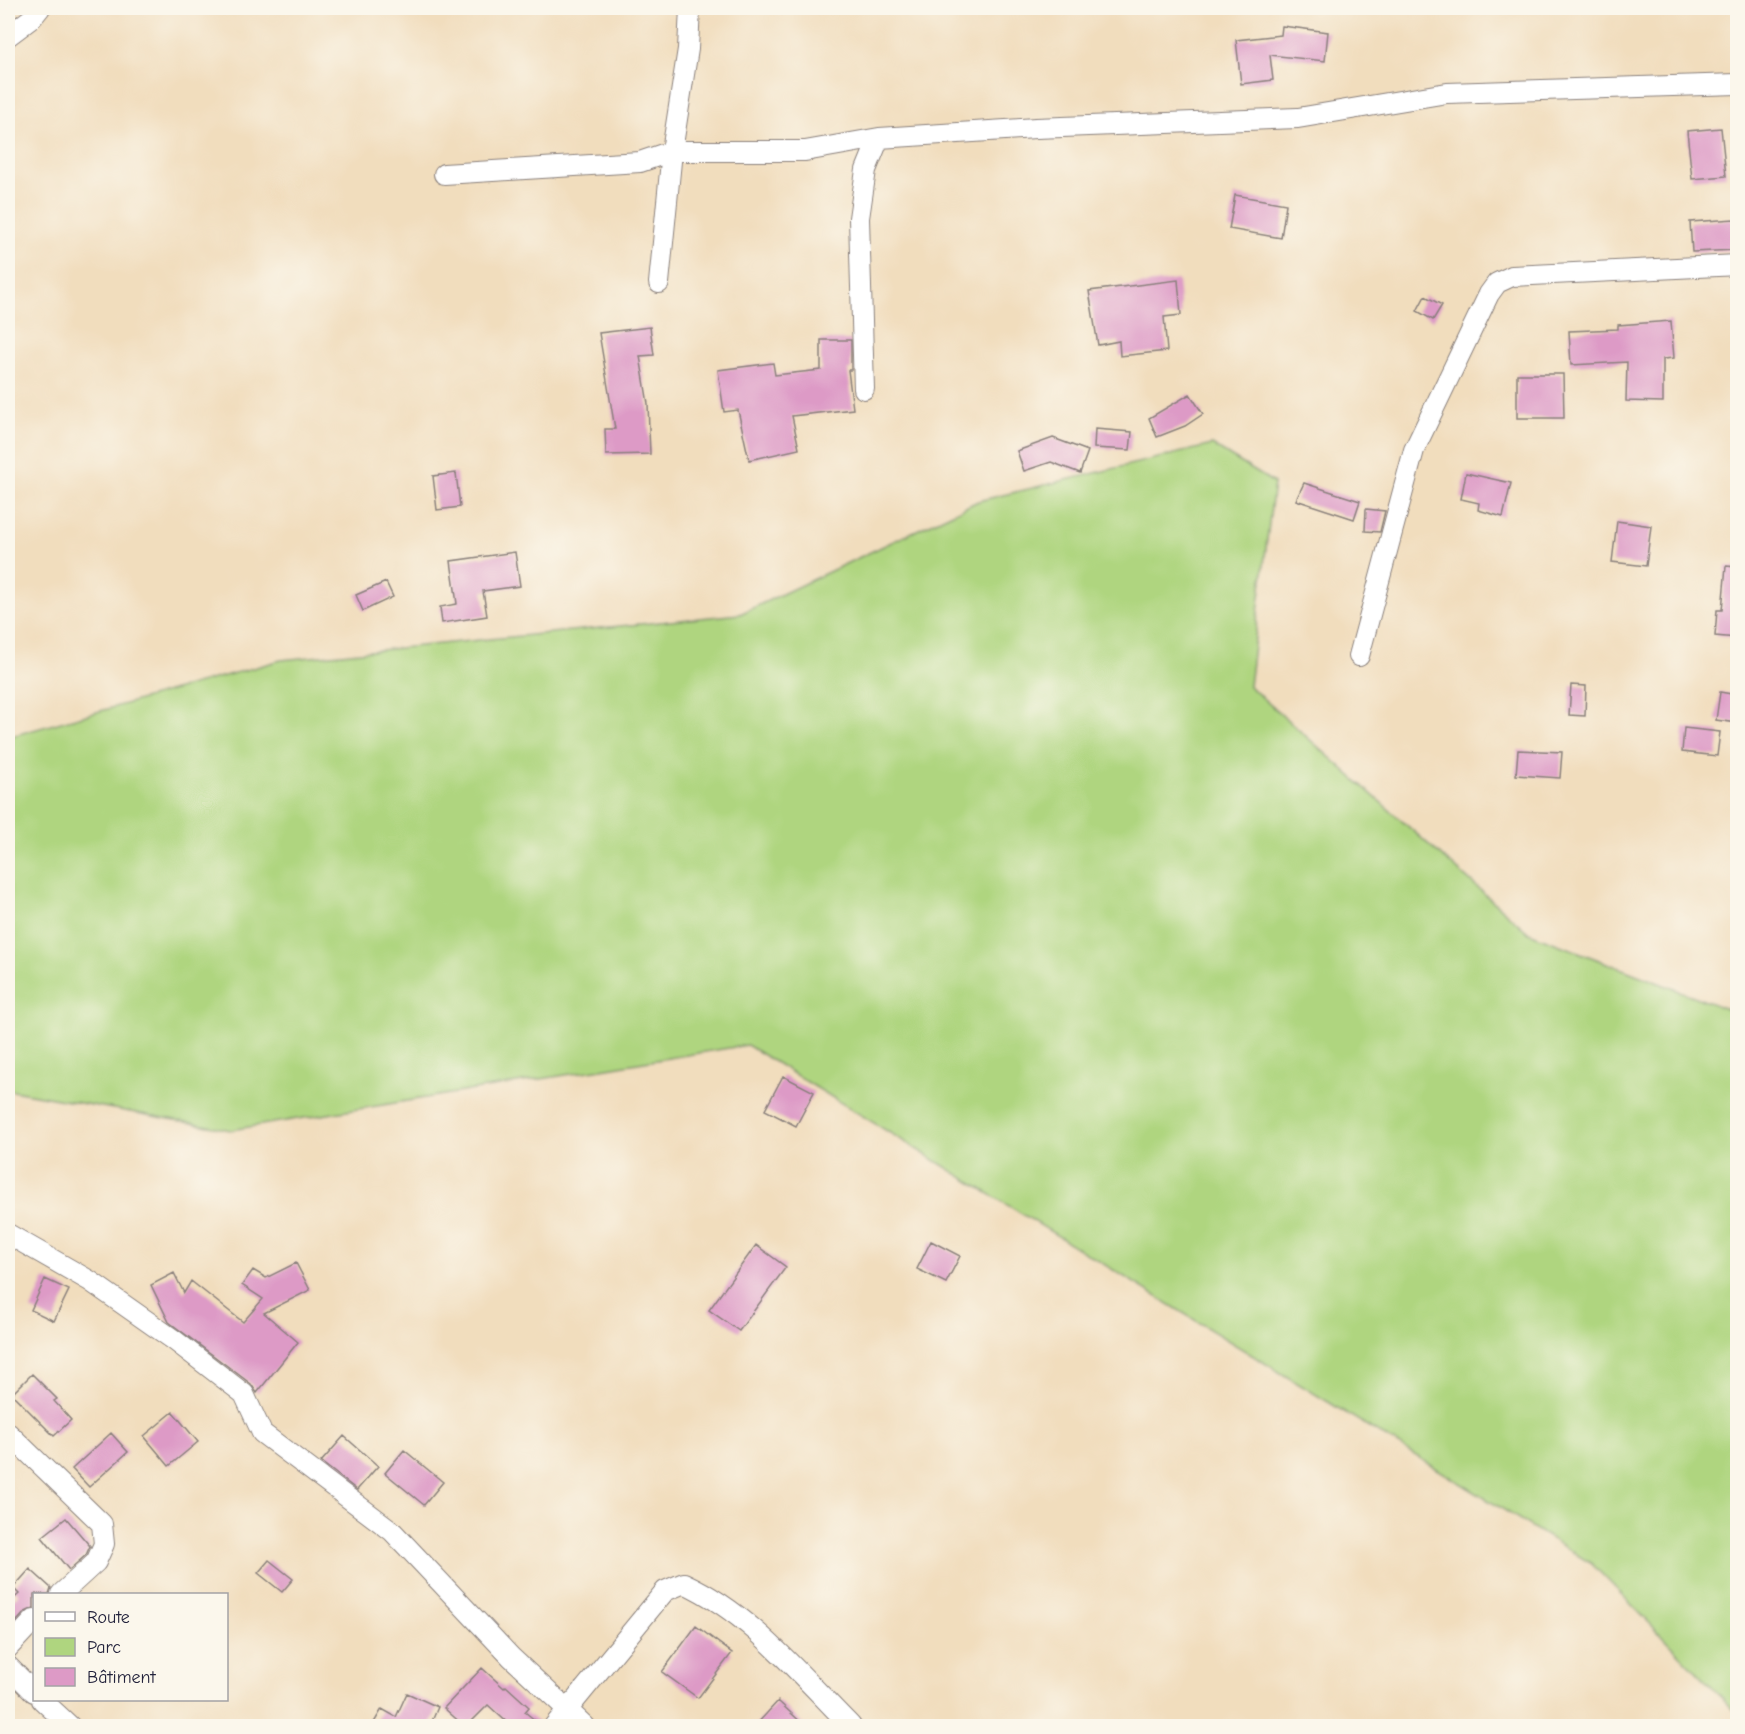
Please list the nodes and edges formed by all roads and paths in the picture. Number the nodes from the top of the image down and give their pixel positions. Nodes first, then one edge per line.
1 (40, 8) edge
2 (690, 8) edge
3 (8, 36) edge
4 (1737, 84) edge
5 (879, 138) junction
6 (672, 151) junction
7 (444, 174) dead end
8 (1737, 266) edge
9 (659, 283) dead end
10 (864, 389) dead end
11 (1359, 656) dead end
12 (8, 1234) edge
13 (8, 1433) edge
14 (62, 1593) edge
15 (33, 1621) edge
16 (8, 1648) edge
17 (8, 1666) edge
18 (33, 1691) edge
19 (43, 1701) edge
20 (568, 1710) junction
21 (70, 1726) edge
22 (554, 1726) edge
23 (585, 1726) edge
24 (850, 1726) edge

1 - 3 street
2 - 6 street
4 - 5 street
5 - 6 street
5 - 10 street
6 - 7 street
6 - 9 street
8 - 11 street
12 - 20 street
13 - 14 street
15 - 16 street
17 - 18 street
19 - 21 street
20 - 22 street
20 - 23 street
20 - 24 street

